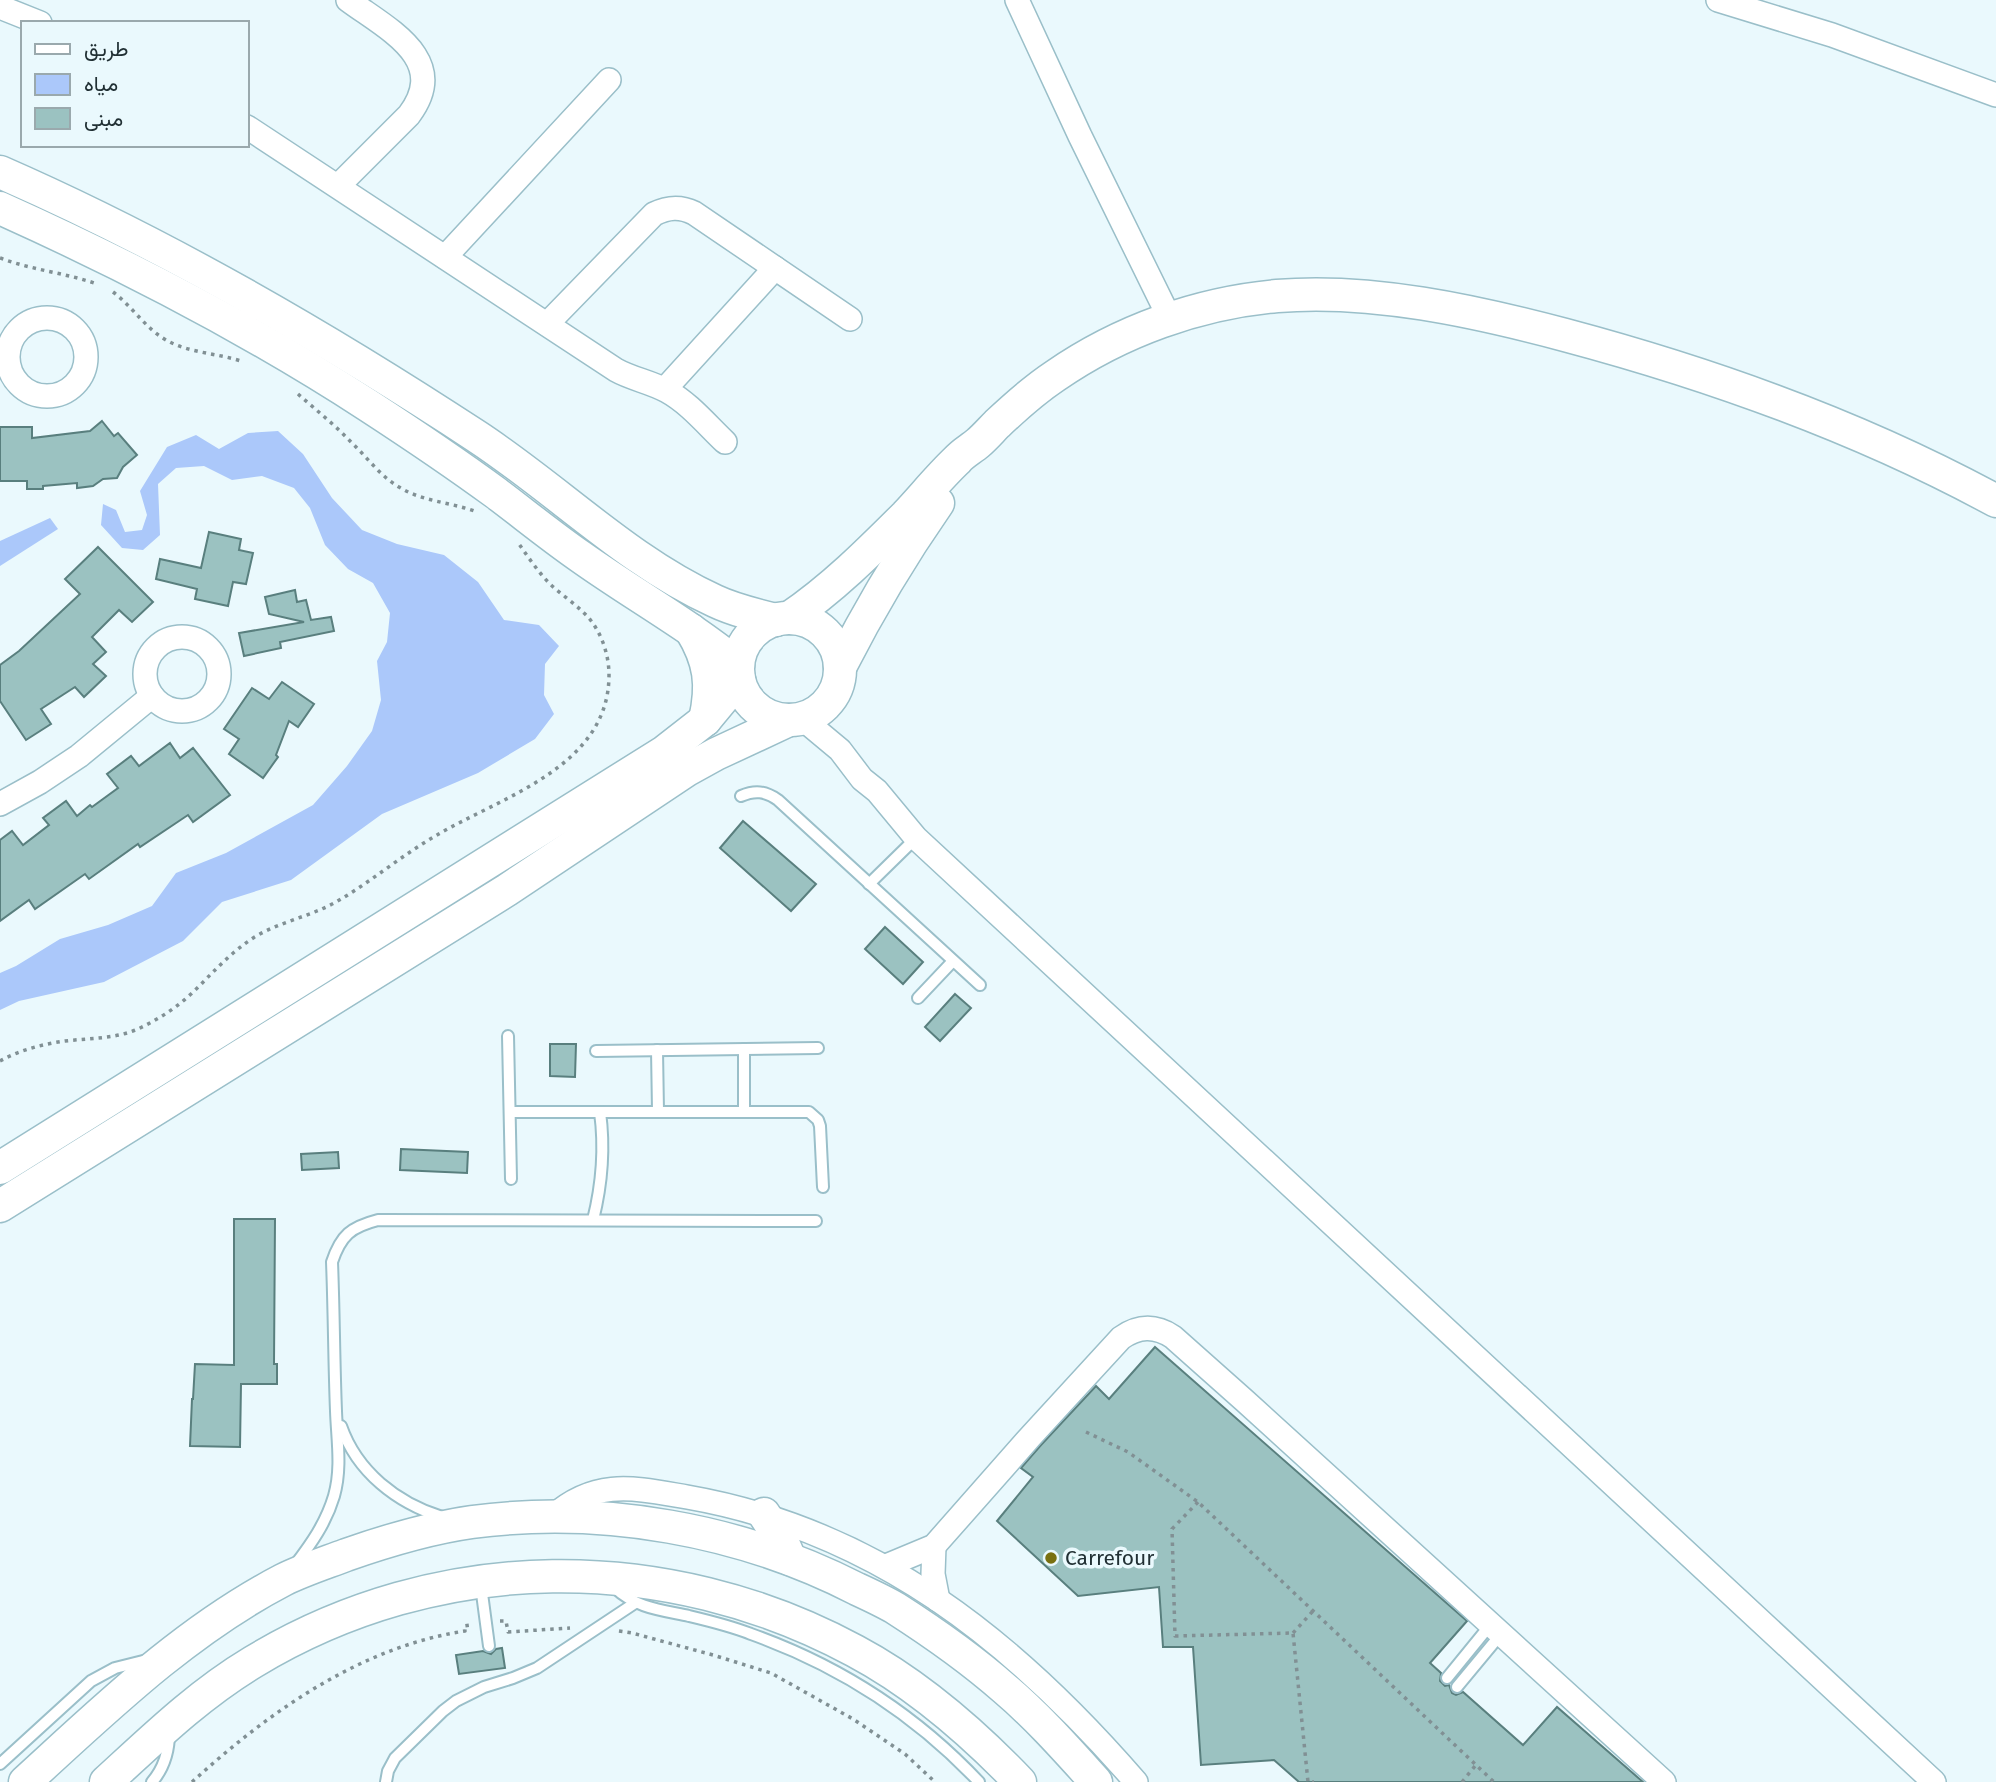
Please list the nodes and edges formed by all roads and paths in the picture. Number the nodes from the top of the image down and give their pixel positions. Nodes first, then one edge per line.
1 (348, 0) edge
2 (1017, 0) edge
3 (1718, 0) edge
4 (0, 7) edge
5 (35, 21) edge
6 (609, 80) dead end
7 (1996, 95) edge
8 (248, 128) edge
9 (0, 172) edge
10 (338, 186) junction
11 (0, 208) edge
12 (445, 257) junction
13 (0, 258) edge
14 (775, 268) junction
15 (100, 286) dead end
16 (107, 289) dead end
17 (850, 319) dead end
18 (1170, 319) junction
19 (547, 324) junction
20 (247, 362) dead end
21 (665, 389) junction
22 (293, 390) dead end
23 (725, 442) dead end
24 (977, 444) junction
25 (1996, 501) edge
26 (478, 513) dead end
27 (514, 539) dead end
28 (782, 619) junction
29 (690, 629) junction
30 (840, 667) junction
31 (739, 672) junction
32 (152, 696) dead end
33 (797, 719) junction
34 (705, 720) junction
35 (741, 796) dead end
36 (0, 804) edge
37 (916, 838) junction
38 (870, 884) junction
39 (953, 961) junction
40 (980, 985) dead end
41 (918, 998) dead end
42 (508, 1036) dead end
43 (818, 1048) dead end
44 (744, 1049) junction
45 (657, 1050) junction
46 (596, 1051) dead end
47 (0, 1061) edge
48 (658, 1111) junction
49 (744, 1111) junction
50 (510, 1112) junction
51 (600, 1112) junction
52 (0, 1168) edge
53 (511, 1180) dead end
54 (823, 1187) dead end
55 (0, 1206) edge
56 (593, 1220) junction
57 (816, 1220) dead end
58 (336, 1414) junction
59 (1086, 1432) dead end
60 (1199, 1502) junction
61 (764, 1514) junction
62 (552, 1517) junction
63 (470, 1522) junction
64 (934, 1546) junction
65 (790, 1559) junction
66 (886, 1566) junction
67 (607, 1577) junction
68 (284, 1579) junction
69 (481, 1581) junction
70 (938, 1600) junction
71 (635, 1603) junction
72 (1313, 1611) junction
73 (486, 1623) junction
74 (596, 1629) junction
75 (1496, 1629) junction
76 (1293, 1633) junction
77 (489, 1646) dead end
78 (167, 1656) junction
79 (1447, 1678) dead end
80 (1457, 1687) dead end
81 (169, 1723) junction
82 (0, 1765) edge
83 (1475, 1766) junction
84 (25, 1782) edge
85 (106, 1782) edge
86 (152, 1782) edge
87 (192, 1782) edge
88 (386, 1782) edge
89 (934, 1782) edge
90 (979, 1782) edge
91 (1020, 1782) edge
92 (1096, 1782) edge
93 (1136, 1782) edge
94 (1314, 1782) edge
95 (1462, 1782) edge
96 (1494, 1782) edge
97 (1664, 1782) edge
98 (1934, 1782) edge

1 - 10 street
2 - 18 street
3 - 7 street
4 - 5 street
6 - 12 street
8 - 10 street
9 - 28 street
10 - 12 street
11 - 29 street
12 - 19 street
13 - 15 path
14 - 17 street
14 - 19 street
14 - 21 street
16 - 20 path
18 - 24 street
18 - 25 street
19 - 21 street
21 - 23 street
22 - 26 path
24 - 28 street
24 - 30 street
27 - 47 path
28 - 30 street
28 - 31 street
29 - 31 street
29 - 34 street
30 - 33 street
31 - 33 street
31 - 34 street
32 - 36 street
33 - 37 street
33 - 55 street
34 - 52 street
35 - 38 lane
37 - 38 lane
37 - 98 street
38 - 39 lane
39 - 40 lane
39 - 41 lane
42 - 50 lane
43 - 44 lane
44 - 45 lane
44 - 49 lane
45 - 46 lane
45 - 48 lane
48 - 49 lane
48 - 51 lane
49 - 54 lane
50 - 51 lane
50 - 53 lane
51 - 56 lane
56 - 57 lane
56 - 58 lane
58 - 63 lane
58 - 68 lane
59 - 60 path
60 - 72 path
60 - 76 path
61 - 62 street
61 - 65 street
61 - 66 street
62 - 63 street
62 - 65 street
63 - 68 street
64 - 66 street
64 - 70 street
64 - 75 street
65 - 92 street
66 - 70 street
67 - 69 street
67 - 71 lane
67 - 91 street
68 - 78 street
69 - 73 lane
69 - 81 street
70 - 93 street
71 - 74 lane
71 - 90 lane
72 - 76 path
72 - 83 path
73 - 74 path
73 - 77 lane
73 - 87 path
74 - 88 lane
74 - 89 path
75 - 79 lane
75 - 80 lane
75 - 97 street
76 - 94 path
78 - 82 lane
78 - 84 street
81 - 85 street
81 - 86 lane
83 - 95 path
83 - 96 path

